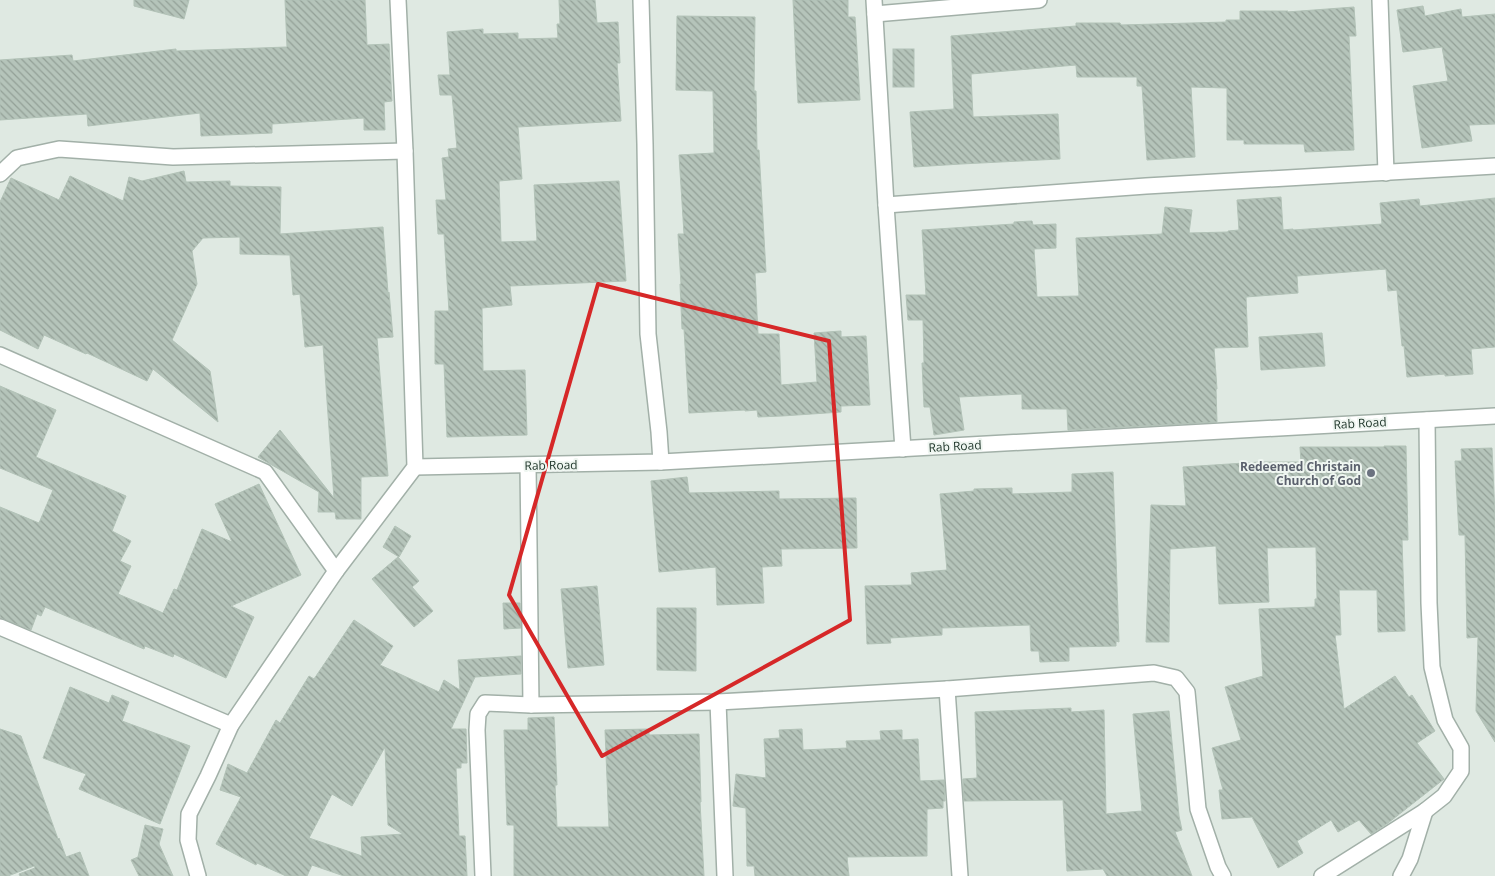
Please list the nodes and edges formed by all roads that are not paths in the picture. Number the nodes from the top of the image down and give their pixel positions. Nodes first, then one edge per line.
1 (398, 0) edge
2 (641, 0) edge
3 (1039, 0) edge
4 (1380, 0) edge
5 (874, 7) edge
6 (405, 151) junction
7 (1495, 166) edge
8 (1386, 173) junction
9 (0, 174) edge
10 (886, 205) junction
11 (0, 355) edge
12 (1495, 416) edge
13 (1428, 420) junction
14 (903, 449) junction
15 (660, 462) junction
16 (528, 465) junction
17 (415, 467) junction
18 (336, 571) junction
19 (0, 627) edge
20 (946, 689) junction
21 (718, 702) junction
22 (531, 705) junction
23 (231, 725) junction
24 (1425, 811) junction
25 (198, 876) edge
26 (483, 876) edge
27 (725, 876) edge
28 (960, 876) edge
29 (1223, 876) edge
30 (1322, 876) edge
31 (1401, 876) edge

1 - 6 street
2 - 15 street
3 - 5 street
4 - 8 street
5 - 10 street
6 - 9 street
6 - 17 street
7 - 8 street
8 - 10 street
10 - 14 street
11 - 18 street
12 - 13 street, Rab Road
13 - 14 street, Rab Road
13 - 24 street
14 - 15 street, Rab Road
15 - 16 street, Rab Road
16 - 17 street, Rab Road
16 - 22 street
17 - 18 street
18 - 23 street
19 - 23 street
20 - 21 street
20 - 28 street
20 - 29 street
21 - 22 street
21 - 27 street
22 - 26 street
23 - 25 street
24 - 30 street
24 - 31 street

